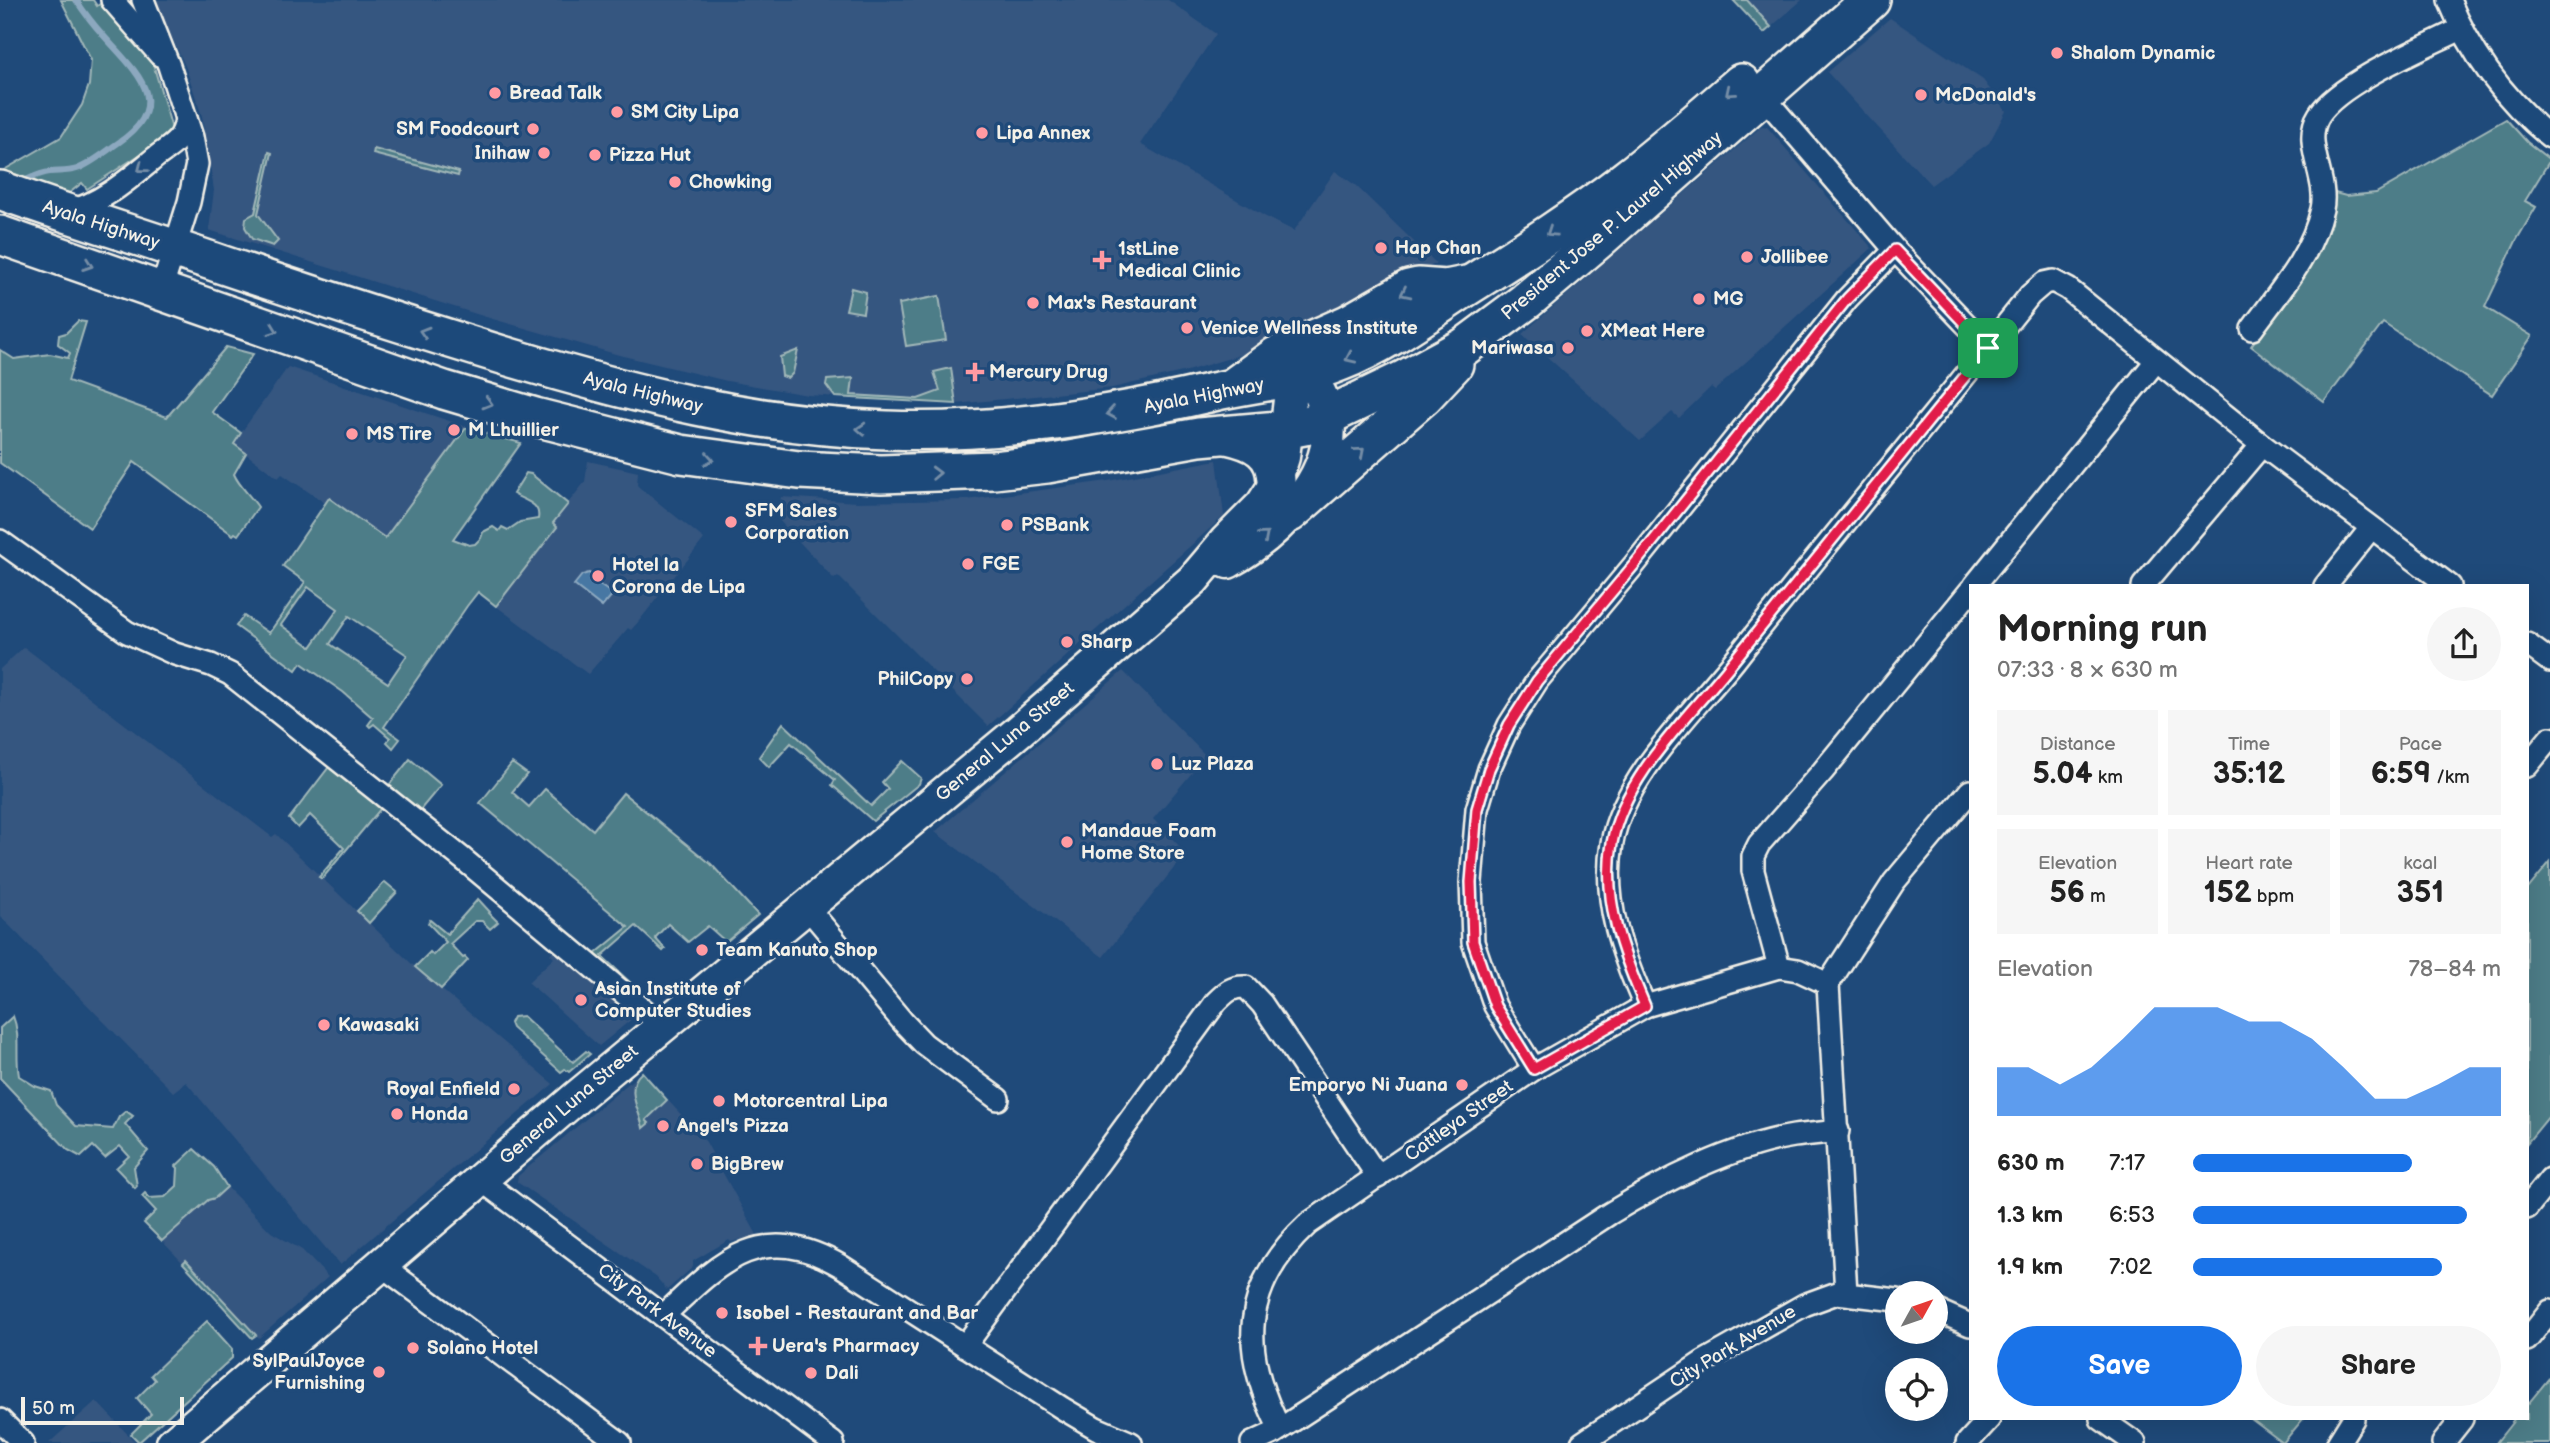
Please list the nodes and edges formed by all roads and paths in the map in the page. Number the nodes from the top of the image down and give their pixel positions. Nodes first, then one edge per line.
1 (112, 0) edge
2 (143, 0) edge
3 (1838, 0) edge
4 (1871, 0) edge
5 (2449, 0) edge
6 (2461, 29) junction
7 (171, 72) junction
8 (1763, 96) junction
9 (186, 119) junction
10 (2550, 137) edge
11 (0, 191) edge
12 (60, 212) junction
13 (12, 239) edge
14 (175, 249) junction
15 (1895, 250) junction
16 (1471, 284) junction
17 (161, 290) junction
18 (1402, 329) junction
19 (2252, 329) dead end
20 (1476, 340) junction
21 (1988, 348) junction
22 (2156, 361) junction
23 (1427, 367) junction
24 (1305, 375) junction
25 (1226, 389) junction
26 (1328, 416) junction
27 (1288, 429) junction
28 (1223, 433) junction
29 (2262, 445) junction
30 (1283, 497) junction
31 (2371, 528) junction
32 (0, 541) edge
33 (1976, 584) edge
34 (2145, 584) edge
35 (2327, 584) edge
36 (2447, 584) edge
37 (1969, 592) edge
38 (2529, 645) edge
39 (2550, 661) edge
40 (2550, 738) edge
41 (2529, 764) edge
42 (1969, 792) edge
43 (807, 907) junction
44 (1779, 967) junction
45 (1828, 984) junction
46 (1645, 1006) junction
47 (663, 1026) junction
48 (1534, 1069) junction
49 (998, 1099) dead end
50 (1838, 1131) junction
51 (1378, 1177) junction
52 (2550, 1179) edge
53 (481, 1180) junction
54 (2529, 1205) edge
55 (381, 1265) junction
56 (1846, 1293) junction
57 (1885, 1298) edge
58 (2550, 1311) edge
59 (1948, 1315) edge
60 (663, 1316) junction
61 (1969, 1325) edge
62 (2529, 1337) edge
63 (965, 1346) junction
64 (0, 1420) edge
65 (1988, 1420) edge
66 (2102, 1420) edge
67 (2352, 1420) edge
68 (2461, 1420) edge
69 (1278, 1435) edge
70 (23, 1443) edge
71 (173, 1443) edge
72 (620, 1443) edge
73 (833, 1443) edge
74 (1131, 1443) edge
75 (1252, 1443) edge
76 (1582, 1443) edge
77 (1967, 1443) edge
78 (2135, 1443) edge
79 (2338, 1443) edge
80 (2443, 1443) edge

1 - 7 street
2 - 7 street
3 -> 16 highway, President Jose P. Laurel Highway
4 - 8 highway, President Jose P. Laurel Highway
5 - 6 street
6 - 10 street
6 - 19 street
7 - 9 street
8 - 15 street
8 - 20 highway, President Jose P. Laurel Highway
9 -> 12 street
9 - 14 street
11 - 12 highway, Ayala Highway
12 - 14 highway, Ayala Highway
13 -> 17 highway, Ayala Highway
14 - 17 street
25 -> 14 highway, Ayala Highway
15 - 21 street
15 - 48 street
16 - 18 highway, President Jose P. Laurel Highway
16 -> 25 highway
17 -> 28 highway, Ayala Highway
18 - 23 highway
18 -> 24 highway, President Jose P. Laurel Highway
20 - 23 highway, President Jose P. Laurel Highway
30 -> 20 highway
21 - 22 street
21 - 46 street
22 - 29 street
22 - 33 street
23 - 26 highway, President Jose P. Laurel Highway
24 - 25 highway, Ayala Highway
24 - 26 main road, General Luna Street
24 - 27 main road
26 - 27 highway, President Jose P. Laurel Highway
26 - 30 main road, General Luna Street
27 - 28 highway, Ayala Highway
27 - 30 main road
28 - 30 highway
29 - 31 street
29 - 34 street
30 - 43 main road, General Luna Street
31 - 35 street
31 - 36 street
32 - 47 street
37 - 44 street
38 - 39 street
40 - 41 street
42 - 45 street
43 - 47 main road, General Luna Street
43 - 49 street
44 - 45 street
44 - 46 street, Cattleya Street
45 - 50 street
46 - 48 street, Cattleya Street
47 - 53 main road, General Luna Street
48 - 51 street, Cattleya Street
50 - 56 street
50 - 69 street
51 - 63 street
51 - 69 street, Cattleya Street
52 - 54 street
53 - 55 main road, General Luna Street
53 - 60 street, City Park Avenue
55 - 71 main road, General Luna Street
55 - 72 street
56 - 57 street, City Park Avenue
56 - 76 street, City Park Avenue
58 - 62 street
59 - 61 street
60 - 63 street
60 - 73 street, City Park Avenue
63 - 74 street
64 - 70 street
65 - 77 street
66 - 78 street
67 - 79 street
68 - 80 street
69 - 75 street

